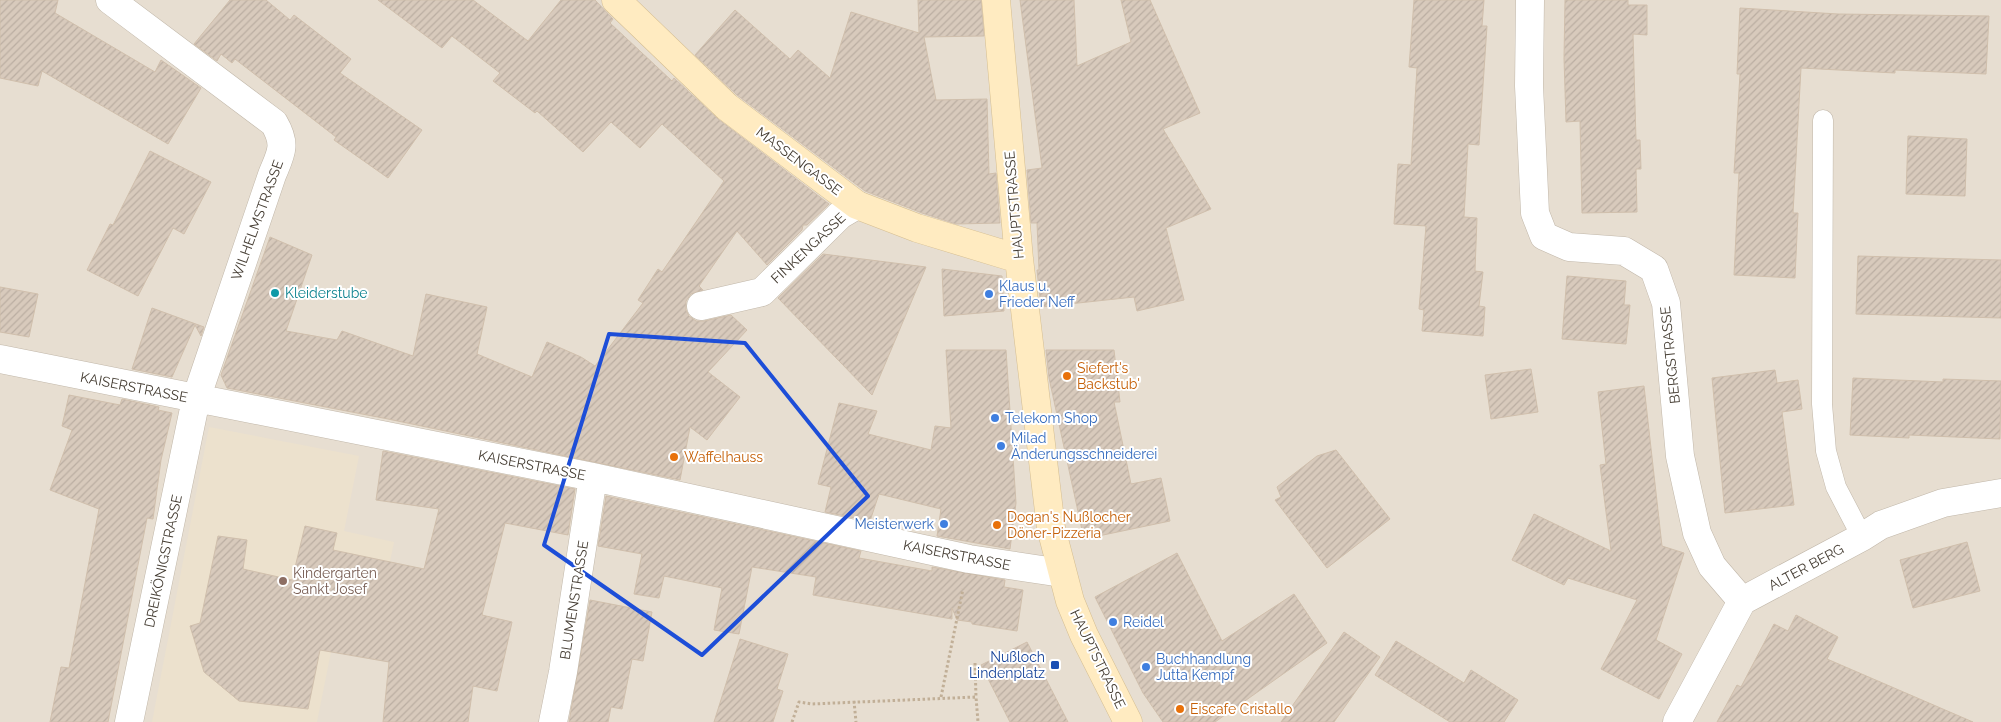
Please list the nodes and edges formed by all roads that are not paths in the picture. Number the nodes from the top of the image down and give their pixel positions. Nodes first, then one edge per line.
1 (110, 0) edge
2 (616, 0) edge
3 (996, 0) edge
4 (1530, 0) edge
5 (1823, 120) dead end
6 (857, 204) junction
7 (1019, 260) junction
8 (701, 306) dead end
9 (0, 360) edge
10 (196, 399) junction
11 (593, 477) junction
12 (2001, 493) edge
13 (1862, 538) junction
14 (1062, 573) junction
15 (1742, 601) junction
16 (129, 722) edge
17 (553, 722) edge
18 (1128, 722) edge
19 (1677, 722) edge

1 - 10 street, WILHELMSTRASSE
2 - 6 main road, MASSENGASSE
3 - 7 main road, HAUPTSTRASSE
4 - 15 street, BERGSTRASSE
5 - 13 lane
6 - 7 main road, MASSENGASSE
6 - 8 street, FINKENGASSE
7 - 14 main road, HAUPTSTRASSE
9 - 10 street, KAISERSTRASSE
10 - 11 street, KAISERSTRASSE
10 - 16 street, DREIKÖNIGSTRASSE
11 - 14 street, KAISERSTRASSE
11 - 17 street, BLUMENSTRASSE
12 - 13 street, ALTER BERG
13 - 15 street, ALTER BERG
14 - 18 main road, HAUPTSTRASSE
15 - 19 street

